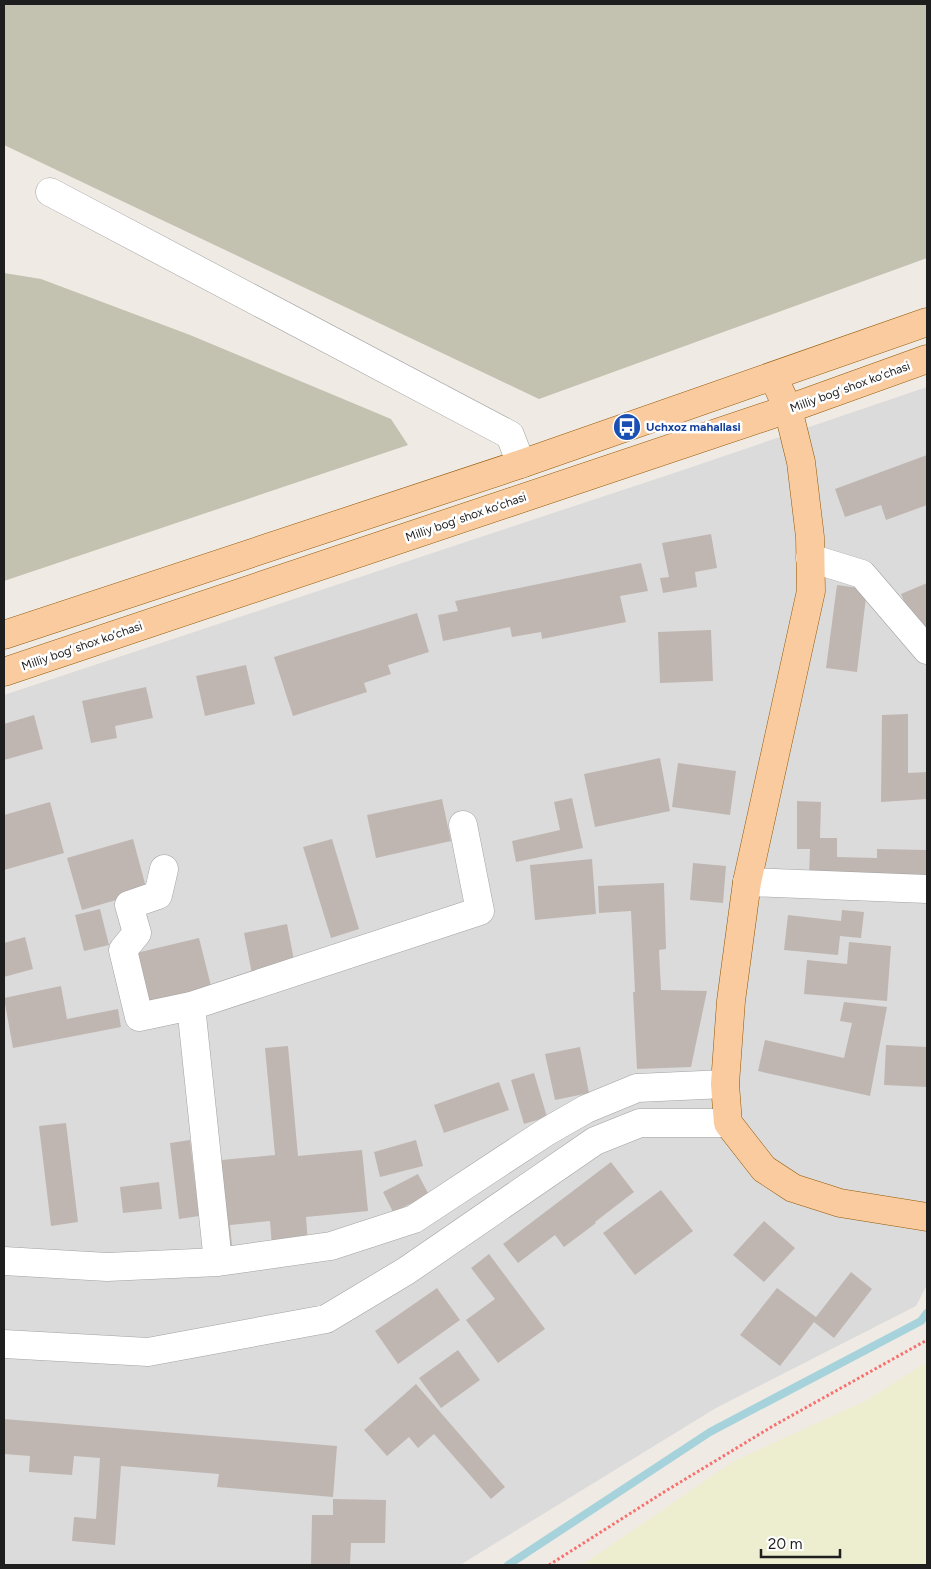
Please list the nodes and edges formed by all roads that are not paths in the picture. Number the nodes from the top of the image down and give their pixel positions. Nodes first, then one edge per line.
1 (50, 192) dead end
2 (927, 322) edge
3 (927, 359) edge
4 (773, 376) junction
5 (788, 410) junction
6 (521, 464) junction
7 (810, 558) junction
8 (213, 565) junction
9 (226, 598) junction
10 (33, 625) junction
11 (4, 635) edge
12 (927, 650) edge
13 (44, 658) junction
14 (4, 672) edge
15 (463, 825) dead end
16 (164, 869) dead end
17 (747, 882) junction
18 (927, 889) edge
19 (191, 1006) junction
20 (725, 1084) junction
21 (728, 1122) junction
22 (927, 1217) edge
23 (4, 1261) edge
24 (218, 1262) junction
25 (4, 1344) edge

1 - 6 street
2 - 4 main road
3 - 5 main road, Milliy bog‘ shox ko‘chasi
4 - 5 main road
4 - 6 main road
5 - 7 main road
5 - 9 main road, Milliy bog‘ shox ko‘chasi
6 - 8 main road
7 - 12 street
7 - 17 main road
8 - 9 main road
8 - 10 main road
9 - 13 main road, Milliy bog‘ shox ko‘chasi
10 - 11 main road
10 - 13 main road
13 - 14 main road, Milliy bog‘ shox ko‘chasi
15 - 19 street
16 - 19 street
17 - 18 street
17 - 20 main road
19 - 24 street
20 - 21 main road
20 - 24 street
21 - 22 main road
21 - 25 street
23 - 24 street

